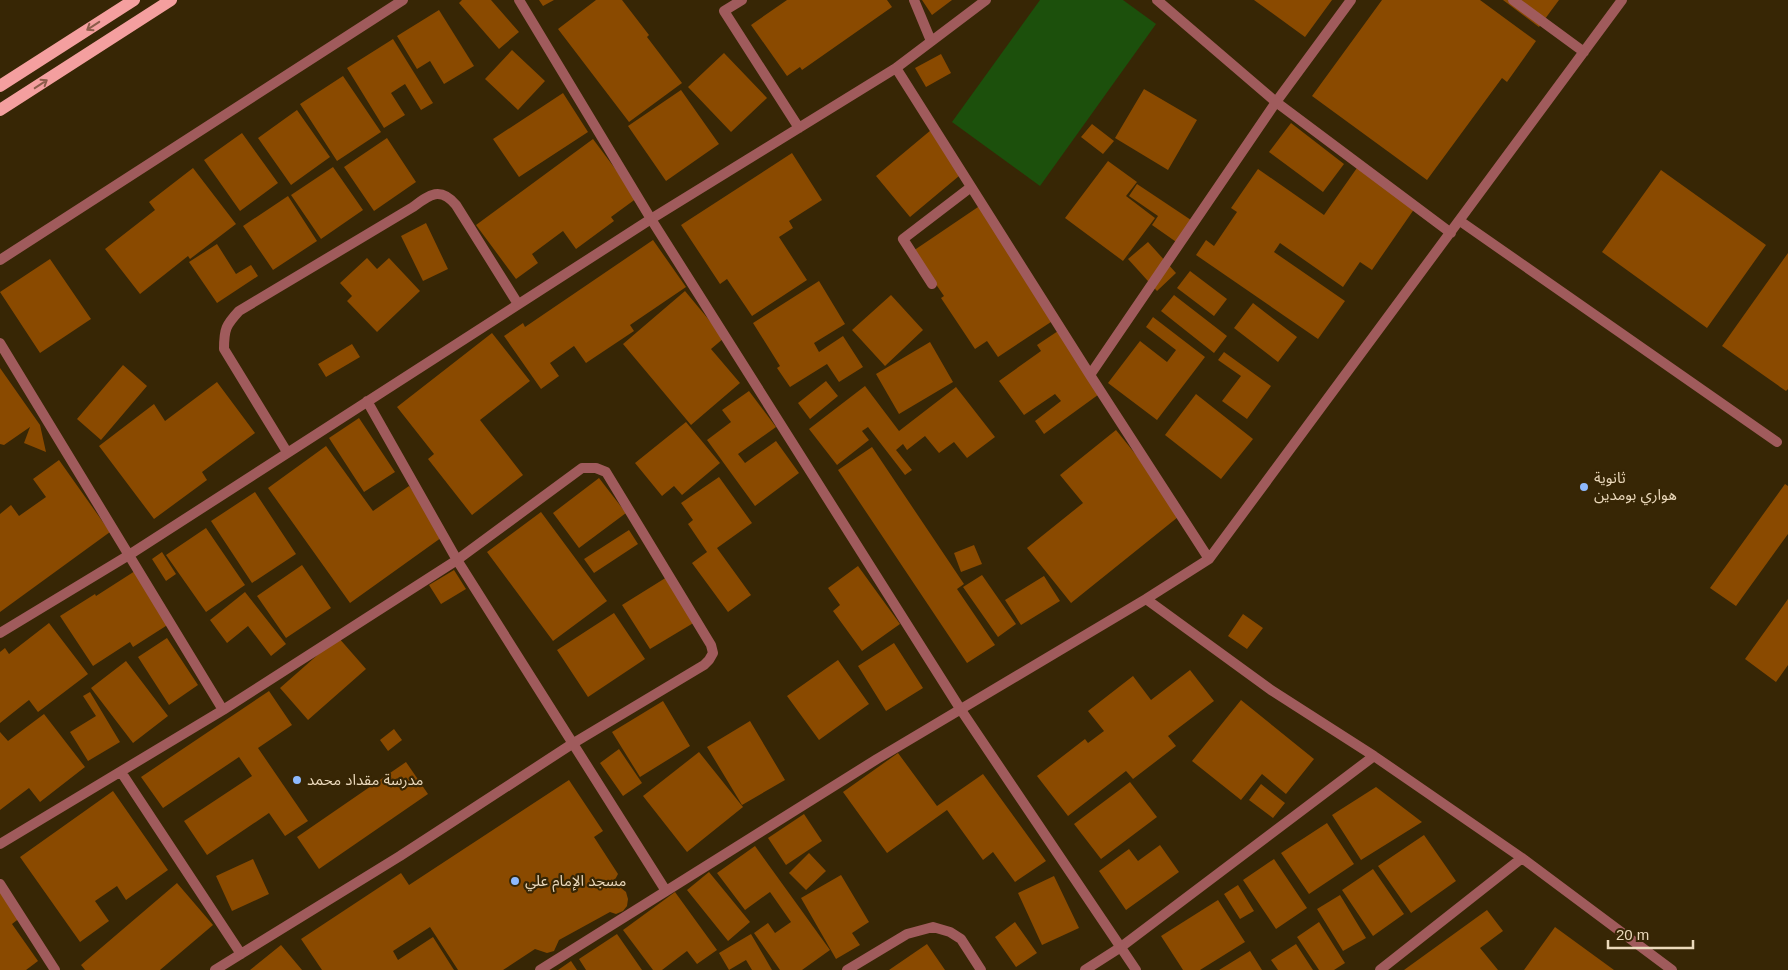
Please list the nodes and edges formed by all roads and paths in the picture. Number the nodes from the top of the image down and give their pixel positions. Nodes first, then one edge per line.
1 (134, 0) edge
2 (171, 0) edge
3 (403, 0) edge
4 (519, 0) edge
5 (742, 0) edge
6 (914, 0) edge
7 (986, 0) edge
8 (1157, 0) edge
9 (1351, 0) edge
10 (1513, 0) edge
11 (1622, 0) edge
12 (931, 41) junction
13 (1584, 52) junction
14 (896, 68) junction
15 (0, 86) edge
16 (1276, 102) junction
17 (0, 110) edge
18 (799, 128) junction
19 (971, 187) junction
20 (651, 219) junction
21 (1460, 221) junction
22 (1451, 233) junction
23 (0, 260) edge
24 (932, 284) dead end
25 (518, 304) junction
26 (0, 344) edge
27 (1090, 375) junction
28 (367, 401) junction
29 (1777, 442) dead end
30 (287, 452) junction
31 (129, 555) junction
32 (1209, 559) junction
33 (457, 560) junction
34 (1146, 600) junction
35 (0, 633) edge
36 (223, 710) junction
37 (961, 710) junction
38 (572, 744) junction
39 (1374, 756) junction
40 (120, 772) junction
41 (0, 844) edge
42 (1522, 858) junction
43 (0, 884) edge
44 (666, 891) junction
45 (1121, 947) junction
46 (241, 954) junction
47 (55, 970) edge
48 (215, 970) edge
49 (540, 970) edge
50 (847, 970) edge
51 (980, 970) edge
52 (1085, 970) edge
53 (1136, 970) edge
54 (1380, 970) edge
55 (1672, 970) edge

1 -> 15 main road
17 -> 2 main road
3 - 23 street
4 - 20 street
5 - 18 street
6 - 12 street
7 - 12 street
8 - 16 street
9 - 16 street
10 - 13 street
11 - 13 street
12 - 14 street
13 - 21 street
14 - 18 street
14 - 19 street
16 - 22 street
16 - 27 street
18 - 20 street
19 - 24 street
19 - 27 street
20 - 25 street
20 - 37 street
21 - 22 street
21 - 29 street
22 - 32 street
25 - 28 street
25 - 30 street
26 - 31 street
27 - 32 street
28 - 30 street
28 - 33 street
30 - 31 street
31 - 35 street
31 - 36 street
32 - 34 street
33 - 36 street
33 - 38 street
33 - 38 street
34 - 37 street
34 - 39 street
36 - 40 street
37 - 44 street
37 - 45 street
38 - 44 street
38 - 46 street
39 - 42 street
39 - 45 street
40 - 41 street
40 - 46 street
42 - 54 street
42 - 55 street
43 - 47 street
44 - 49 street
45 - 52 street
45 - 53 street
46 - 48 street
50 - 51 street

